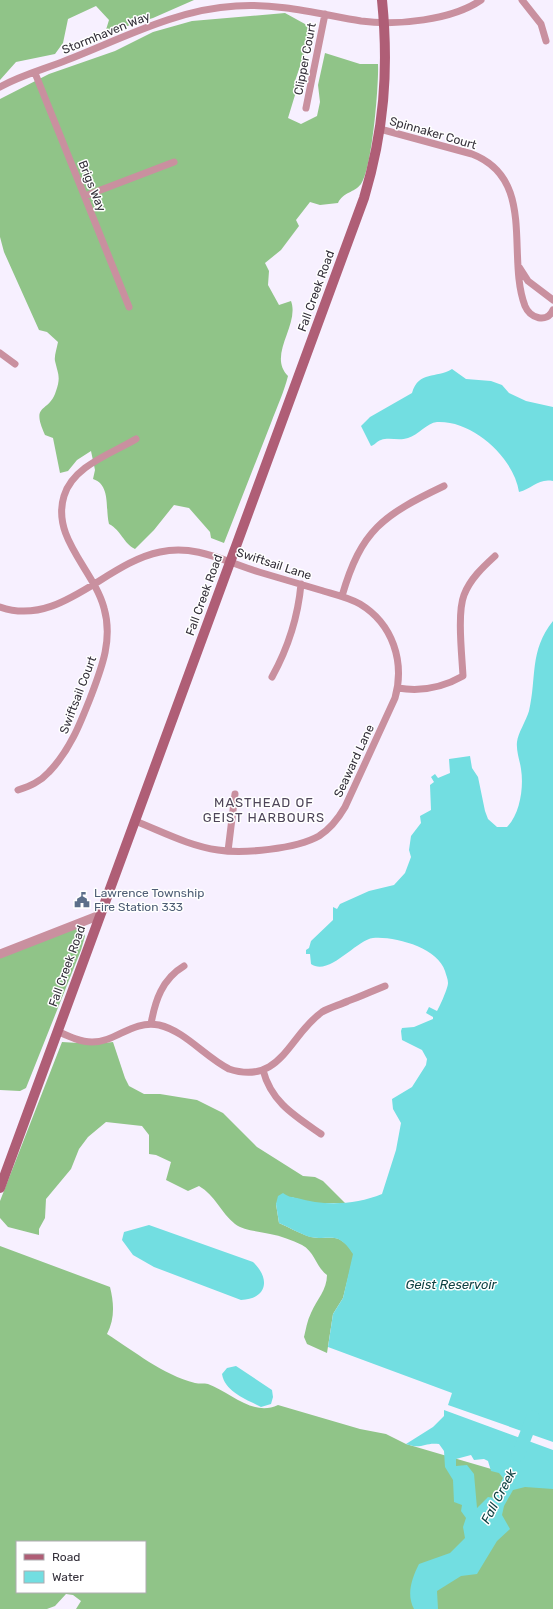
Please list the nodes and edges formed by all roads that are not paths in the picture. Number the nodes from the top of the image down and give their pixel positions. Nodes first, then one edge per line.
1 (382, 0) edge
2 (481, 0) edge
3 (522, 0) edge
4 (325, 14) junction
5 (383, 22) junction
6 (546, 41) dead end
7 (35, 73) junction
8 (0, 87) edge
9 (306, 108) dead end
10 (380, 129) junction
11 (174, 162) dead end
12 (85, 196) junction
13 (517, 264) junction
14 (553, 300) edge
15 (128, 307) dead end
16 (553, 310) edge
17 (0, 353) edge
18 (15, 364) dead end
19 (136, 439) dead end
20 (444, 486) dead end
21 (495, 556) dead end
22 (230, 562) junction
23 (94, 583) junction
24 (301, 584) junction
25 (342, 596) junction
26 (0, 607) edge
27 (272, 677) dead end
28 (398, 688) junction
29 (18, 790) dead end
30 (235, 794) dead end
31 (134, 821) junction
32 (228, 851) junction
33 (100, 914) junction
34 (0, 954) edge
35 (184, 966) dead end
36 (385, 986) dead end
37 (151, 1024) junction
38 (57, 1031) junction
39 (263, 1070) junction
40 (321, 1134) dead end
41 (0, 1188) edge

1 - 5 main road, Fall Creek Road
2 - 5 street, Stormhaven Way
3 - 6 street
4 - 5 street, Stormhaven Way
4 - 7 street, Stormhaven Way
4 - 9 street, Clipper Court
5 - 10 main road, Fall Creek Road
7 - 8 street, Stormhaven Way
7 - 12 street, Brigs Way
10 - 13 street, Spinnaker Court
10 - 22 main road, Fall Creek Road
11 - 12 street
12 - 15 street, Brigs Way
13 - 14 street
13 - 16 street, Spinnaker Court
17 - 18 street
19 - 23 street, Swiftsail Court
20 - 25 street
21 - 28 street
22 - 23 street, Swiftsail Lane
22 - 24 street, Swiftsail Lane
22 - 31 main road, Fall Creek Road
23 - 26 street, Swiftsail Lane
23 - 29 street, Swiftsail Court
24 - 25 street, Swiftsail Lane
24 - 27 street
25 - 28 street, Swiftsail Lane
28 - 32 street, Seaward Lane
30 - 32 street
31 - 32 street, Seaward Lane
31 - 33 main road, Fall Creek Road
33 - 34 street
33 - 38 main road, Fall Creek Road
35 - 37 street
36 - 39 street
37 - 38 street
37 - 39 street
38 - 41 main road, Fall Creek Road
39 - 40 street

